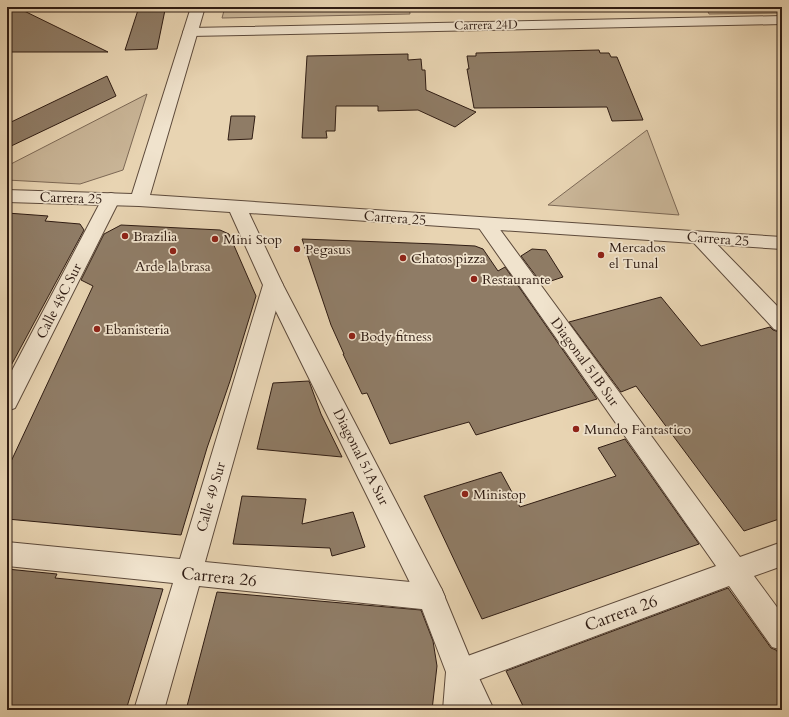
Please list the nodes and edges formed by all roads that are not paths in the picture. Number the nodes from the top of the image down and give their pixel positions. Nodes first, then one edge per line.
1 (198, 7) edge
2 (782, 20) edge
3 (190, 32) junction
4 (7, 196) edge
5 (112, 199) junction
6 (139, 200) junction
7 (237, 207) junction
8 (486, 224) junction
9 (700, 238) junction
10 (782, 243) edge
11 (273, 285) junction
12 (782, 324) edge
13 (7, 402) edge
14 (7, 554) edge
15 (782, 554) edge
16 (735, 571) junction
17 (189, 574) junction
18 (431, 597) junction
19 (782, 637) edge
20 (461, 672) junction
21 (149, 710) edge
22 (458, 710) edge
23 (479, 710) edge

1 - 3 street
2 - 3 street, Carrera 24D
3 - 6 street
4 - 5 street, Carrera 25
5 - 6 street, Carrera 25
5 - 13 street, Calle 48C Sur
6 - 7 street, Carrera 25
7 - 8 street, Carrera 25
7 - 11 street, Diagonal 51A Sur
8 - 9 street, Carrera 25
8 - 16 street, Diagonal 51B Sur
9 - 10 street, Carrera 25
9 - 12 street
11 - 17 street, Calle 49 Sur
11 - 18 street, Diagonal 51A Sur
14 - 17 street, Carrera 26
15 - 16 street, Carrera 26
16 - 19 street, Diagonal 51B Sur
16 - 20 street, Carrera 26
17 - 18 street, Carrera 26
17 - 21 street, Calle 49 Sur
18 - 20 street, Diagonal 51A Sur
20 - 22 street
20 - 23 street, Diagonal 51A Sur

